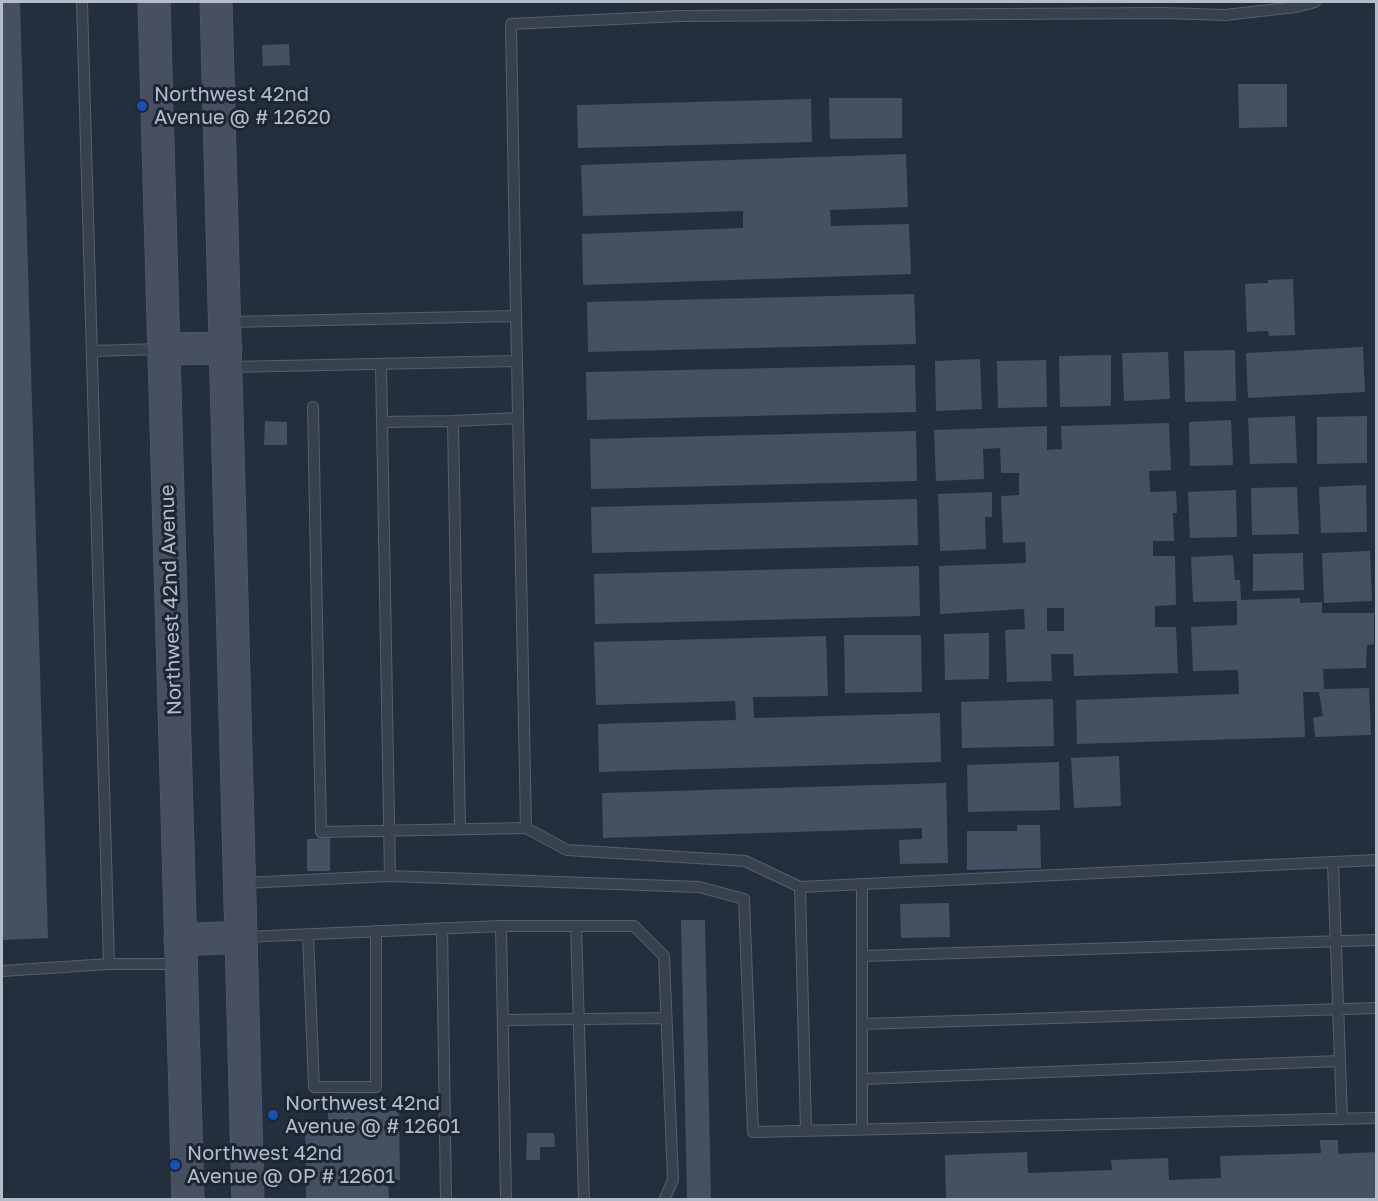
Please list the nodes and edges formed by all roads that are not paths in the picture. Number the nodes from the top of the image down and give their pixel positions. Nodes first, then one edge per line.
1 (82, 2) edge
2 (154, 2) edge
3 (216, 2) edge
4 (1315, 2) edge
5 (516, 316) junction
6 (226, 346) junction
7 (164, 348) junction
8 (92, 351) junction
9 (517, 361) junction
10 (381, 364) junction
11 (313, 407) dead end
12 (518, 418) junction
13 (453, 421) junction
14 (382, 423) junction
15 (526, 828) junction
16 (460, 829) junction
17 (390, 830) junction
18 (1377, 860) edge
19 (1333, 862) junction
20 (390, 876) junction
21 (240, 883) junction
22 (862, 884) junction
23 (800, 887) junction
24 (501, 926) junction
25 (576, 926) junction
26 (442, 928) junction
27 (376, 931) junction
28 (308, 934) junction
29 (241, 937) junction
30 (1377, 940) edge
31 (1336, 941) junction
32 (181, 952) junction
33 (862, 956) junction
34 (109, 964) junction
35 (2, 971) edge
36 (1377, 1008) edge
37 (1338, 1009) junction
38 (666, 1018) junction
39 (579, 1019) junction
40 (503, 1020) junction
41 (862, 1024) junction
42 (1340, 1061) junction
43 (862, 1079) junction
44 (1377, 1118) edge
45 (1342, 1119) junction
46 (862, 1129) junction
47 (806, 1130) junction
48 (188, 1200) edge
49 (248, 1200) edge
50 (446, 1200) edge
51 (506, 1200) edge
52 (584, 1200) edge
53 (664, 1200) edge

1 - 8 lane
2 - 7 main road, Northwest 42nd Avenue
3 - 6 main road
4 - 5 lane
5 - 6 lane
5 - 9 lane
6 - 7 main road
6 - 10 lane
6 - 21 main road
7 - 8 lane
7 - 32 main road, Northwest 42nd Avenue
8 - 34 lane
9 - 10 lane
9 - 12 lane
10 - 14 lane
11 - 17 lane
12 - 13 lane
12 - 15 lane
13 - 14 lane
13 - 16 lane
14 - 17 lane
15 - 16 lane
15 - 23 lane
16 - 17 lane
17 - 20 lane
18 - 19 lane
19 - 22 lane
19 - 31 lane
20 - 21 lane
20 - 47 lane
21 - 29 main road
22 - 23 lane
22 - 33 lane
23 - 47 lane
24 - 25 lane
24 - 26 lane
24 - 40 lane
25 - 38 lane
25 - 39 lane
26 - 27 lane
26 - 50 lane
27 - 28 lane
27 - 28 lane
28 - 29 lane
29 - 32 main road
29 - 49 main road
30 - 31 lane
31 - 33 lane
31 - 37 lane
32 - 34 lane
32 - 48 main road, Northwest 42nd Avenue
33 - 41 lane
34 - 35 lane
36 - 37 lane
37 - 41 lane
37 - 42 lane
38 - 39 lane
38 - 53 lane
39 - 40 lane
39 - 52 lane
40 - 51 lane
41 - 43 lane
42 - 43 lane
42 - 45 lane
43 - 46 lane
44 - 45 lane
45 - 46 lane
46 - 47 lane

